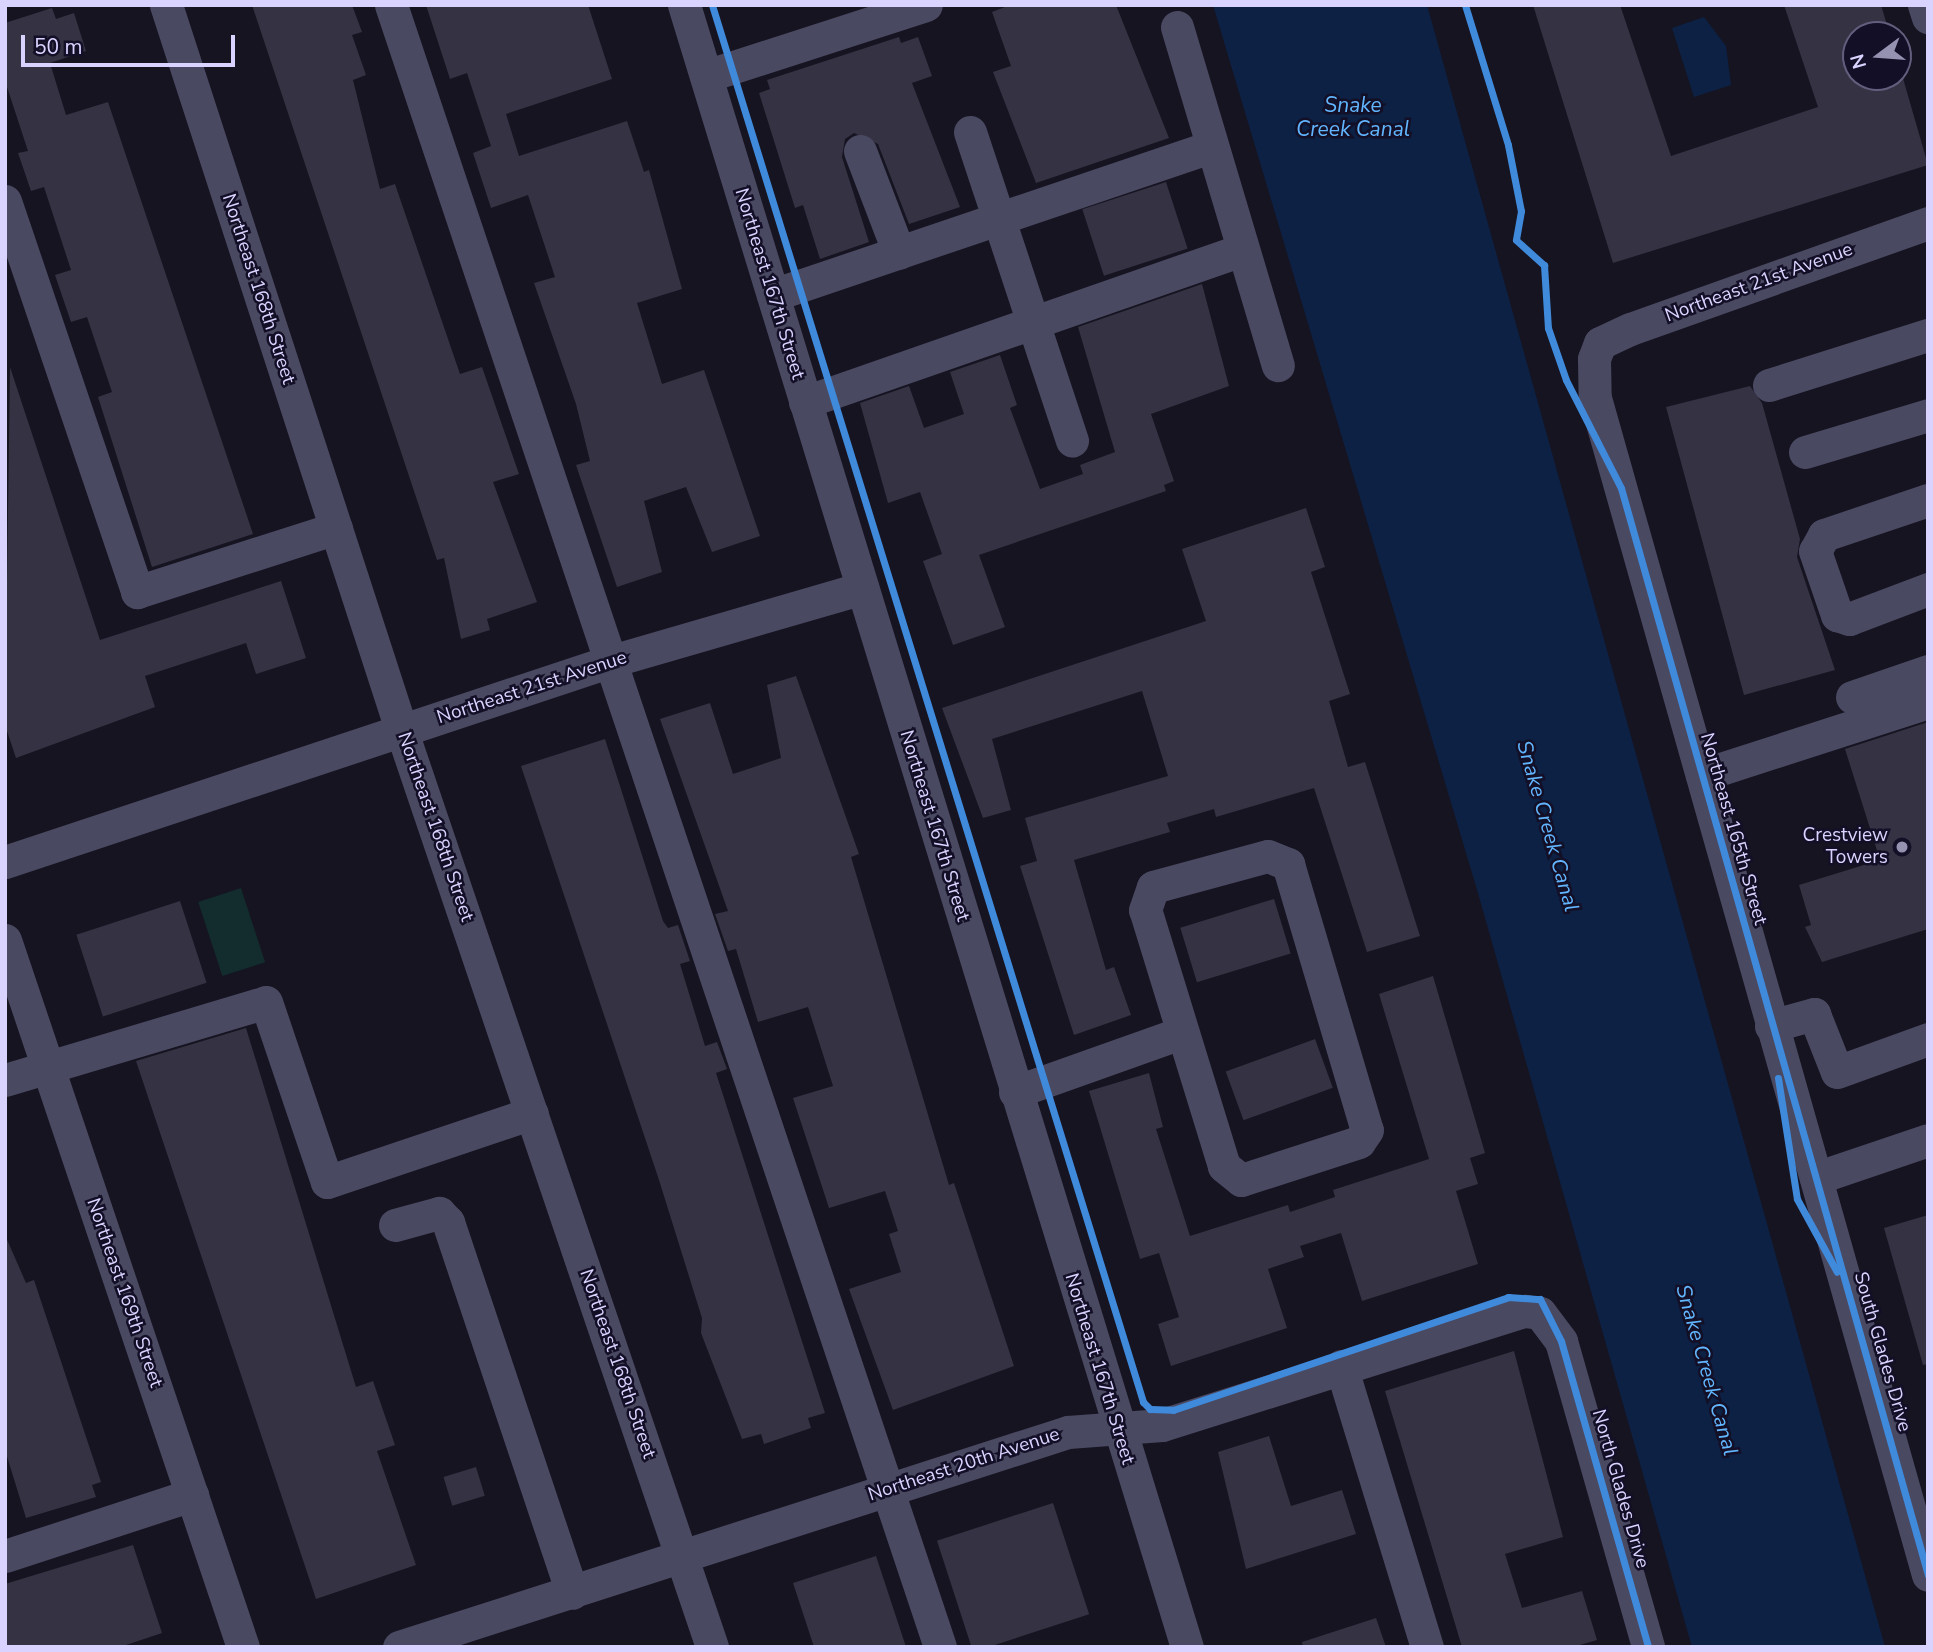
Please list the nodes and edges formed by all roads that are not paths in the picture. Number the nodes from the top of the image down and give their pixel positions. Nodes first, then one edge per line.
1 (166, 5) edge
2 (391, 5) edge
3 (684, 5) edge
4 (926, 5) edge
5 (1924, 5) edge
6 (1928, 17) edge
7 (1177, 27) dead end
8 (706, 76) junction
9 (970, 132) dead end
10 (1211, 147) junction
11 (860, 152) dead end
12 (5, 201) edge
13 (998, 219) junction
14 (1928, 223) edge
15 (1241, 250) junction
16 (899, 253) junction
17 (773, 295) junction
18 (1034, 325) junction
19 (1928, 335) edge
20 (1595, 350) joint
21 (1278, 365) dead end
22 (1769, 385) dead end
23 (805, 402) junction
24 (1928, 415) edge
25 (1072, 441) dead end
26 (1805, 452) dead end
27 (1928, 500) edge
28 (336, 528) junction
29 (863, 587) junction
30 (1928, 589) edge
31 (608, 662) junction
32 (1928, 671) edge
33 (1852, 697) dead end
34 (1928, 702) edge
35 (402, 732) junction
36 (1702, 775) junction
37 (5, 862) edge
38 (5, 940) edge
39 (1771, 1026) junction
40 (1181, 1033) junction
41 (1928, 1039) edge
42 (47, 1066) junction
43 (5, 1080) edge
44 (1015, 1092) junction
45 (532, 1113) junction
46 (1928, 1140) edge
47 (1816, 1178) junction
48 (395, 1225) dead end
49 (1562, 1341) joint
50 (1341, 1366) junction
51 (1119, 1432) junction
52 (888, 1490) junction
53 (191, 1494) junction
54 (6, 1554) edge
55 (682, 1558) junction
56 (1928, 1575) edge
57 (572, 1593) junction
58 (474, 1636) edge
59 (243, 1647) edge
60 (399, 1647) edge
61 (712, 1647) edge
62 (940, 1647) edge
63 (1187, 1647) edge
64 (1427, 1647) edge
65 (1647, 1647) edge

1 - 28 street, Northeast 168th Street
2 - 31 street
3 - 8 street, Northeast 167th Street
4 - 8 street
5 - 6 street
7 - 10 street
8 - 17 street, Northeast 167th Street
9 - 13 street
10 - 13 street
10 - 15 street
11 - 16 street
12 - 28 street
13 - 16 street
13 - 18 street
14 - 20 street, Northeast 21st Avenue
15 - 18 street
15 - 21 street
16 - 17 street
17 - 23 street, Northeast 167th Street
18 - 23 street
18 - 25 street
19 - 22 street
20 - 36 street, Northeast 165th Street
23 - 29 street, Northeast 167th Street
24 - 26 street
27 - 30 street
28 - 35 street, Northeast 168th Street
29 - 31 street, Northeast 21st Avenue
29 - 44 street, Northeast 167th Street
31 - 35 street, Northeast 21st Avenue
31 - 52 street
32 - 33 street
34 - 36 street
35 - 37 street, Northeast 21st Avenue
35 - 45 street, Northeast 168th Street
36 - 39 street, Northeast 165th Street
38 - 42 street, Northeast 169th Street
39 - 41 street
39 - 47 street, Northeast 165th Street
40 - 40 street
40 - 44 street
42 - 43 street
42 - 45 street
42 - 53 street, Northeast 169th Street
44 - 51 street, Northeast 167th Street
45 - 55 street, Northeast 168th Street
46 - 47 street
47 - 56 street, South Glades Drive
48 - 57 street
49 - 50 street, Northeast 20th Avenue
49 - 65 street, North Glades Drive
50 - 51 street, Northeast 20th Avenue
50 - 64 street
51 - 52 street, Northeast 20th Avenue
51 - 63 street, Northeast 167th Street
52 - 55 street, Northeast 20th Avenue
52 - 62 street
53 - 54 street
53 - 59 street, Northeast 169th Street
55 - 57 street, Northeast 20th Avenue
55 - 61 street, Northeast 168th Street
57 - 58 street, Northeast 20th Avenue
58 - 60 street, Northeast 20th Avenue

